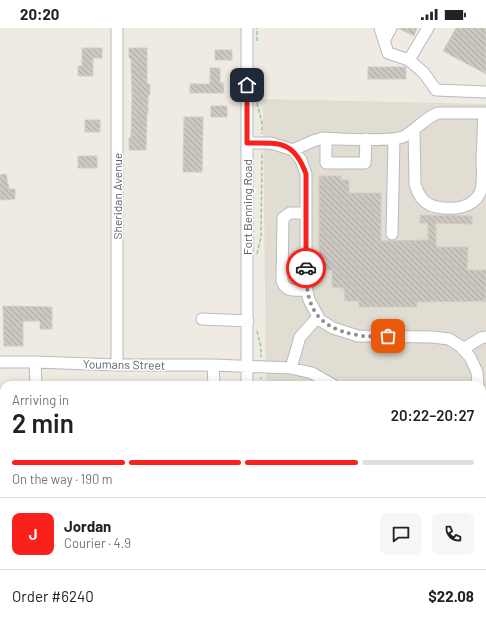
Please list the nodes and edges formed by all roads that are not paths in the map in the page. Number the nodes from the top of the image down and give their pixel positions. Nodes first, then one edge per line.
1 (117, 28) edge
2 (247, 28) edge
3 (380, 28) edge
4 (391, 28) edge
5 (428, 28) edge
6 (384, 41) junction
7 (409, 60) junction
8 (486, 92) edge
9 (485, 113) edge
10 (414, 130) junction
11 (326, 139) junction
12 (366, 139) junction
13 (394, 139) junction
14 (247, 143) junction
15 (484, 146) edge
16 (293, 150) junction
17 (484, 170) edge
18 (306, 213) junction
19 (392, 234) dead end
20 (307, 290) junction
21 (318, 317) junction
22 (202, 319) dead end
23 (252, 323) junction
24 (486, 337) edge
25 (463, 349) junction
26 (0, 362) edge
27 (35, 362) junction
28 (117, 365) junction
29 (214, 365) junction
30 (248, 366) junction
31 (291, 368) junction
32 (36, 381) edge
33 (214, 381) edge
34 (247, 381) edge
35 (326, 381) edge
36 (478, 381) edge

1 - 28 street, Sheridan Avenue
2 - 14 street, Fort Benning Road
3 - 6 street
4 - 6 street
5 - 7 street
6 - 7 street
7 - 8 street
9 - 10 street
9 - 15 street
10 - 13 street
10 - 17 street
11 - 12 street
11 - 12 street
11 - 16 street
12 - 13 street
13 - 19 street
14 - 16 street
14 - 23 street, Fort Benning Road
15 - 17 street
16 - 18 street
18 - 20 street
18 - 20 street
20 - 21 street
21 - 25 street
21 - 31 street
22 - 23 street
23 - 30 street, Fort Benning Road
24 - 25 street
25 - 36 street
26 - 27 street, Youmans Street
27 - 28 street, Youmans Street
27 - 32 street
28 - 29 street, Youmans Street
29 - 30 street, Youmans Street
29 - 33 street
30 - 31 street, Youmans Street
30 - 34 street, Fort Benning Road
31 - 35 street, Youmans Street

